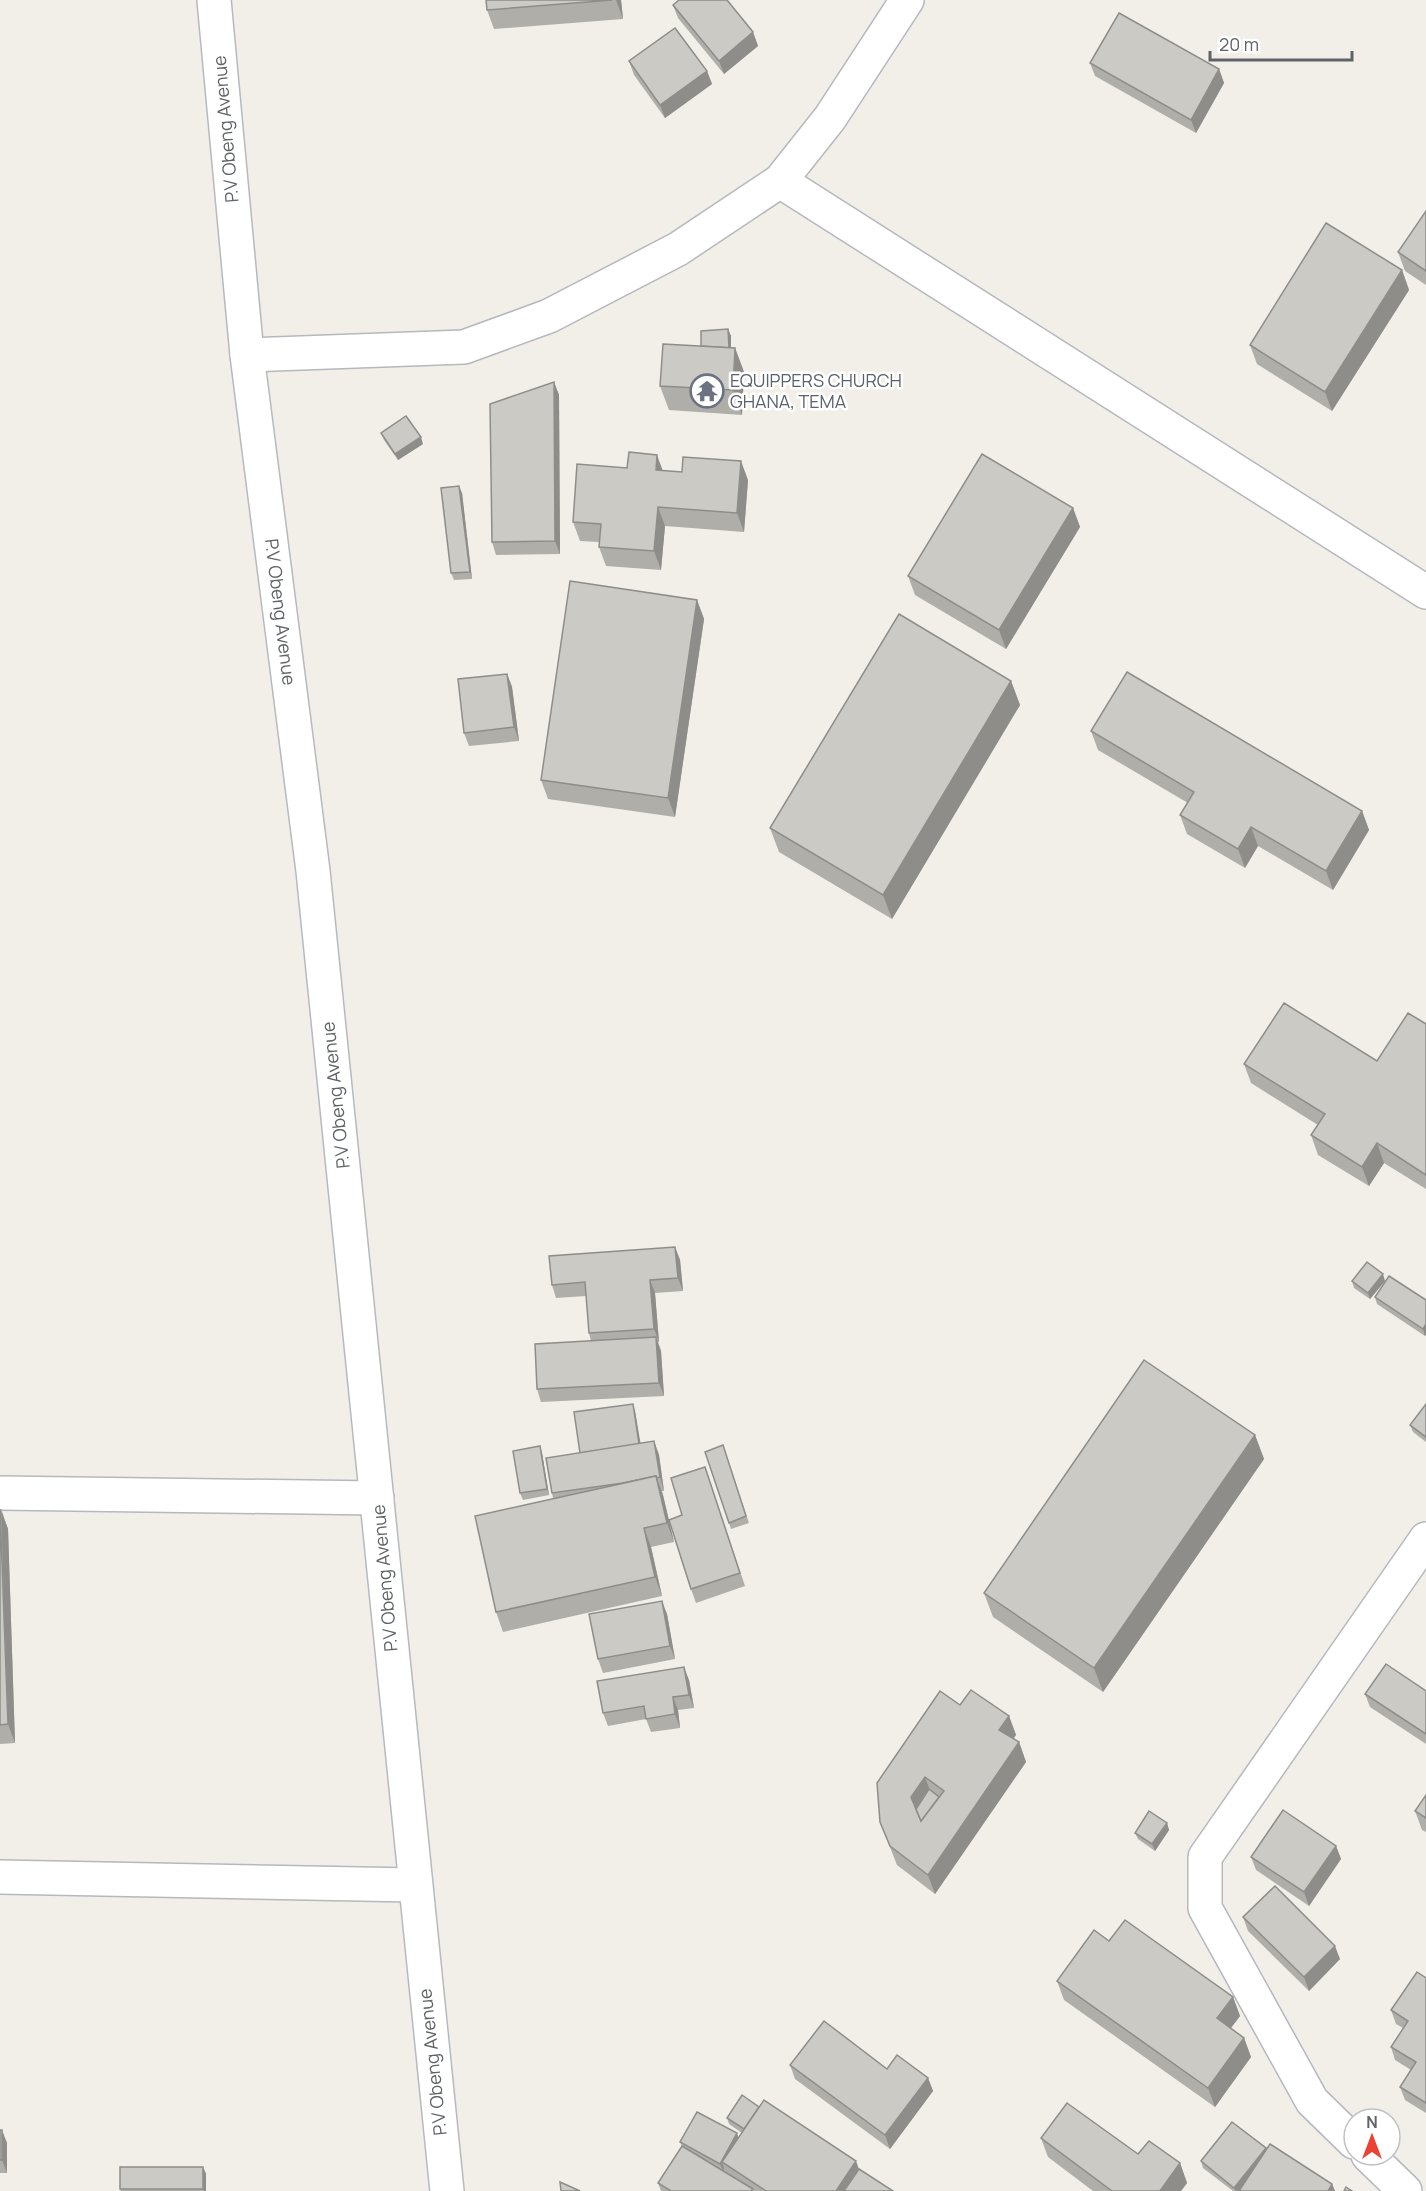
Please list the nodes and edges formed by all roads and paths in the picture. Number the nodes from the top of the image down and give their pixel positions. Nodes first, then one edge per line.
1 (214, 0) edge
2 (907, 0) edge
3 (780, 181) junction
4 (246, 355) junction
5 (1426, 592) edge
6 (0, 1493) edge
7 (377, 1498) junction
8 (1426, 1539) edge
9 (0, 1876) edge
10 (414, 1885) junction
11 (1342, 2130) edge
12 (1380, 2167) edge
13 (447, 2191) edge
14 (1405, 2191) edge

1 - 4 street, P.V Obeng Avenue
2 - 3 street
3 - 4 street
3 - 5 street
4 - 7 street, P.V Obeng Avenue
6 - 7 street
7 - 10 street, P.V Obeng Avenue
8 - 11 street
9 - 10 street
10 - 13 street, P.V Obeng Avenue
12 - 14 street

